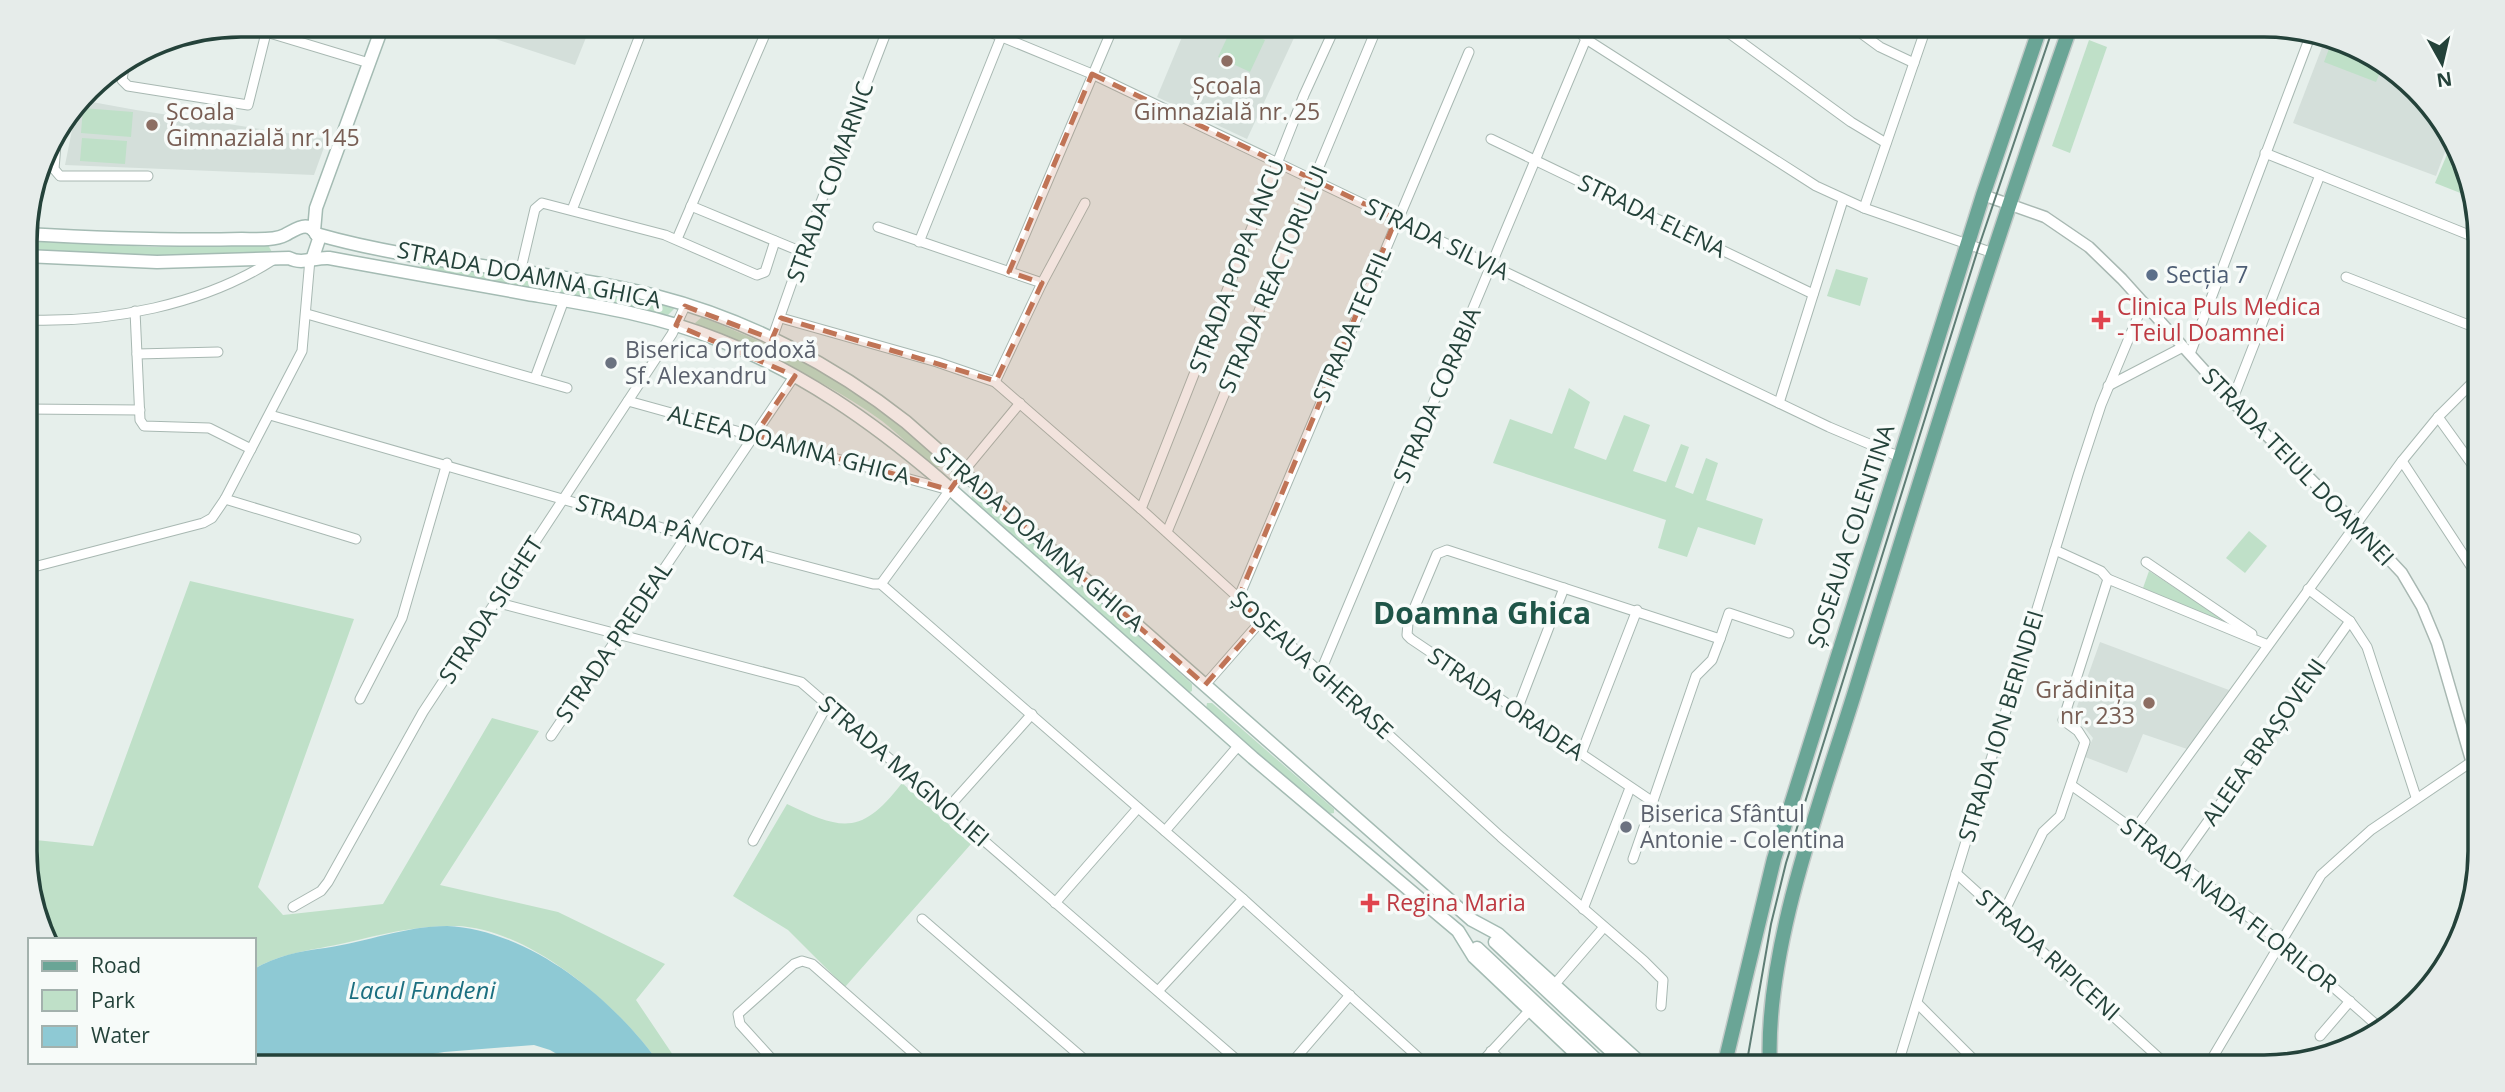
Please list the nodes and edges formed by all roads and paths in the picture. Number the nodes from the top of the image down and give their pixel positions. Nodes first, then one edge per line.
1 (265, 37) edge
2 (293, 37) edge
3 (378, 37) edge
4 (639, 37) edge
5 (763, 37) edge
6 (884, 37) edge
7 (1001, 37) edge
8 (1009, 37) edge
9 (1108, 37) edge
10 (1331, 37) edge
11 (1373, 37) edge
12 (1736, 37) edge
13 (1867, 37) edge
14 (1923, 37) edge
15 (2037, 37) edge
16 (2066, 37) edge
17 (1586, 39) joint
18 (2308, 42) edge
19 (1469, 52) dead end
20 (369, 63) junction
21 (1914, 63) junction
22 (123, 74) edge
23 (1092, 74) junction
24 (1491, 139) dead end
25 (1886, 144) junction
26 (2265, 153) junction
27 (55, 158) edge
28 (1535, 160) junction
29 (1278, 162) junction
30 (2320, 175) junction
31 (148, 176) dead end
32 (1315, 180) junction
33 (1983, 195) junction
34 (1843, 200) junction
35 (1085, 203) dead end
36 (2009, 203) junction
37 (691, 206) junction
38 (316, 208) junction
39 (1864, 208) junction
40 (572, 211) junction
41 (1396, 219) junction
42 (300, 226) junction
43 (878, 228) dead end
44 (315, 232) junction
45 (2468, 234) edge
46 (37, 235) edge
47 (285, 235) junction
48 (677, 239) junction
49 (775, 241) junction
50 (919, 242) junction
51 (1967, 245) junction
52 (803, 252) junction
53 (415, 253) junction
54 (1993, 253) junction
55 (37, 257) edge
56 (289, 258) junction
57 (312, 258) junction
58 (273, 260) junction
59 (1491, 265) junction
60 (1009, 272) junction
61 (411, 273) junction
62 (520, 273) junction
63 (2346, 277) dead end
64 (1042, 283) junction
65 (1813, 294) junction
66 (564, 300) junction
67 (2144, 302) junction
68 (685, 306) junction
69 (135, 311) junction
70 (307, 314) junction
71 (780, 318) junction
72 (37, 319) edge
73 (676, 325) junction
74 (2468, 325) edge
75 (772, 339) junction
76 (2187, 351) junction
77 (218, 352) dead end
78 (137, 354) junction
79 (795, 376) junction
80 (535, 378) junction
81 (995, 382) junction
82 (2108, 386) junction
83 (2468, 387) edge
84 (568, 388) dead end
85 (628, 401) junction
86 (2232, 401) junction
87 (1020, 403) junction
88 (1779, 403) junction
89 (37, 409) edge
90 (140, 410) junction
91 (270, 415) junction
92 (2438, 417) junction
93 (755, 435) junction
94 (251, 449) junction
95 (1900, 457) junction
96 (2468, 459) edge
97 (2402, 461) junction
98 (447, 463) junction
99 (963, 472) junction
100 (950, 490) junction
101 (564, 498) junction
102 (225, 499) junction
103 (1142, 509) junction
104 (2356, 524) junction
105 (1167, 532) junction
106 (687, 535) junction
107 (356, 539) dead end
108 (2055, 551) junction
109 (2468, 559) edge
110 (2146, 562) dead end
111 (37, 566) edge
112 (2108, 579) junction
113 (881, 584) junction
114 (1564, 588) junction
115 (2308, 589) junction
116 (1238, 599) junction
117 (495, 602) junction
118 (1637, 610) junction
119 (1261, 621) junction
120 (2350, 621) junction
121 (1789, 633) dead end
122 (618, 635) junction
123 (1720, 639) junction
124 (2268, 645) junction
125 (1320, 673) junction
126 (1205, 685) junction
127 (360, 699) dead end
128 (827, 705) junction
129 (1517, 710) junction
130 (1032, 714) junction
131 (2468, 734) edge
132 (551, 736) dead end
133 (1239, 746) junction
134 (1581, 754) junction
135 (2468, 763) edge
136 (2071, 785) junction
137 (1630, 789) junction
138 (2416, 797) junction
139 (1653, 802) junction
140 (1138, 808) junction
141 (947, 809) junction
142 (2135, 830) junction
143 (1165, 831) junction
144 (753, 841) dead end
145 (1633, 859) dead end
146 (2179, 862) junction
147 (1956, 873) junction
148 (1243, 899) junction
149 (1055, 903) junction
150 (293, 907) dead end
151 (1583, 909) junction
152 (2003, 914) junction
153 (922, 919) dead end
154 (1472, 920) junction
155 (1604, 927) junction
156 (1458, 931) junction
157 (2281, 940) junction
158 (1555, 984) junction
159 (1158, 991) junction
160 (1350, 995) junction
161 (2350, 1001) junction
162 (1917, 1003) junction
163 (1661, 1006) dead end
164 (1529, 1011) junction
165 (2374, 1023) edge
166 (2320, 1036) dead end
167 (1491, 1051) junction
168 (768, 1055) edge
169 (916, 1055) edge
170 (1079, 1055) edge
171 (1231, 1055) edge
172 (1298, 1055) edge
173 (1416, 1055) edge
174 (1488, 1055) edge
175 (1495, 1055) edge
176 (1583, 1055) edge
177 (1586, 1055) edge
178 (1614, 1055) edge
179 (1632, 1055) edge
180 (1727, 1055) edge
181 (1771, 1055) edge
182 (1901, 1055) edge
183 (1968, 1055) edge
184 (2156, 1055) edge
185 (2214, 1055) edge

1 - 22 street
2 - 20 street
3 - 20 main road
4 - 40 street
5 - 37 street
6 - 52 street, STRADA COMARNIC
7 - 50 street
8 - 23 street, STRADA SILVIA
9 - 23 street
10 - 29 street, STRADA POPA IANCU
11 - 32 street, STRADA REACTORULUI
12 - 25 street
13 - 21 street
14 - 21 street
15 - 33 main road, ȘOSEAUA COLENTINA
16 - 36 main road
17 - 28 street, STRADA CORABIA
17 - 34 street
18 - 26 street
19 - 41 street, STRADA TEOFIL
20 - 38 main road
21 - 25 street
23 - 29 street, STRADA SILVIA
23 - 60 street
24 - 28 street, STRADA ELENA
25 - 39 street
26 - 30 street
26 - 76 street
27 - 31 street
28 - 59 street, STRADA CORABIA
28 - 65 street, STRADA ELENA
29 - 32 street, STRADA SILVIA
29 - 103 street, STRADA POPA IANCU
30 - 45 street
30 - 86 street
32 - 41 street, STRADA SILVIA
32 - 105 street, STRADA REACTORULUI
33 - 36 street, STRADA TEIUL DOAMNEI
33 - 51 main road, ȘOSEAUA COLENTINA
34 - 39 street
34 - 65 street
35 - 64 street
36 - 54 main road
36 - 67 street, STRADA TEIUL DOAMNEI
37 - 48 street
37 - 49 street
38 - 42 main road
38 - 44 main road
39 - 51 street
40 - 48 street
40 - 62 street
41 - 59 street, STRADA SILVIA
41 - 116 street, STRADA TEOFIL
42 - 44 main road, STRADA DOAMNA GHICA
42 - 47 main road
43 - 50 street
44 - 53 main road, STRADA DOAMNA GHICA
44 - 57 main road
46 - 47 main road
47 - 56 main road
48 - 49 street
49 - 52 street
50 - 60 street
51 - 54 street
51 - 95 main road, ȘOSEAUA COLENTINA
52 - 71 street, STRADA COMARNIC
53 - 61 main road
53 - 62 main road, STRADA DOAMNA GHICA
54 - 181 main road
55 - 58 main road, STRADA DOAMNA GHICA
56 - 57 main road, STRADA DOAMNA GHICA
56 - 58 main road, STRADA DOAMNA GHICA
57 - 61 main road, STRADA DOAMNA GHICA
57 - 70 street
58 - 69 street
59 - 88 street, STRADA SILVIA
59 - 125 street, STRADA CORABIA
60 - 64 street
61 - 66 main road, STRADA DOAMNA GHICA
62 - 68 main road, STRADA DOAMNA GHICA
63 - 74 street
64 - 81 street
65 - 88 street
66 - 73 main road, STRADA DOAMNA GHICA
66 - 80 street
67 - 76 street, STRADA TEIUL DOAMNEI
67 - 82 street, STRADA ION BERINDEI
68 - 73 street, STRADA SIGHET
68 - 75 main road, STRADA DOAMNA GHICA
69 - 72 street
69 - 78 street
70 - 80 street
70 - 91 street
71 - 75 street, STRADA COMARNIC
71 - 81 street, ȘOSEAUA GHERASE
73 - 79 main road, STRADA DOAMNA GHICA
73 - 85 street, STRADA SIGHET
75 - 99 main road, STRADA DOAMNA GHICA
76 - 82 street
76 - 86 street, STRADA TEIUL DOAMNEI
77 - 78 street
78 - 90 street
79 - 93 street, STRADA PREDEAL
79 - 100 main road, STRADA DOAMNA GHICA
80 - 84 street
81 - 87 street, ȘOSEAUA GHERASE
82 - 108 street, STRADA ION BERINDEI
83 - 92 street
85 - 93 street, ALEEA DOAMNA GHICA
85 - 101 street, STRADA SIGHET
86 - 104 street, STRADA TEIUL DOAMNEI
87 - 99 street
87 - 103 street, ȘOSEAUA GHERASE
88 - 95 street, STRADA SILVIA
89 - 90 street
90 - 94 street
91 - 94 street
91 - 98 street, STRADA PÂNCOTA
92 - 96 street
92 - 97 street
93 - 100 street, ALEEA DOAMNA GHICA
93 - 106 street, STRADA PREDEAL
94 - 102 street
95 - 180 main road, ȘOSEAUA COLENTINA
97 - 104 street
97 - 109 street
98 - 101 street, STRADA PÂNCOTA
98 - 127 street
99 - 100 street
99 - 126 main road, STRADA DOAMNA GHICA
100 - 113 street
100 - 133 main road, STRADA DOAMNA GHICA
101 - 106 street, STRADA PÂNCOTA
101 - 117 street, STRADA SIGHET
102 - 107 street
102 - 111 street
103 - 105 street, ȘOSEAUA GHERASE
104 - 115 street
104 - 131 street, STRADA TEIUL DOAMNEI
105 - 116 street, ȘOSEAUA GHERASE
106 - 113 street, STRADA PÂNCOTA
106 - 122 street, STRADA PREDEAL
108 - 112 street
108 - 147 street, STRADA ION BERINDEI
110 - 124 street
112 - 124 street
112 - 136 street
113 - 130 street, STRADA PÂNCOTA
114 - 118 street, STRADA ORADEA
114 - 129 street
114 - 129 street, STRADA ORADEA
115 - 120 street
115 - 124 street
116 - 119 street, ȘOSEAUA GHERASE
117 - 122 street, STRADA MAGNOLIEI
117 - 150 street, STRADA SIGHET
118 - 123 street, STRADA ORADEA
118 - 134 street
119 - 125 street, ȘOSEAUA GHERASE
119 - 126 street
120 - 138 street
120 - 146 street, ALEEA BRAȘOVENI
121 - 123 street
122 - 128 street, STRADA MAGNOLIEI
122 - 132 street, STRADA PREDEAL
123 - 139 street
124 - 142 street
125 - 151 street, ȘOSEAUA GHERASE
126 - 154 main road, STRADA DOAMNA GHICA
128 - 141 street, STRADA MAGNOLIEI
128 - 144 street
129 - 134 street, STRADA ORADEA
130 - 140 street, STRADA PÂNCOTA
130 - 141 street
133 - 143 street
133 - 156 main road, STRADA DOAMNA GHICA
134 - 137 street, STRADA ORADEA
135 - 138 street
136 - 142 street, STRADA NADA FLORILOR
136 - 152 street
137 - 139 street, STRADA ORADEA
137 - 151 street
138 - 157 street
139 - 145 street
140 - 143 street, STRADA PÂNCOTA
140 - 149 street
141 - 149 street, STRADA MAGNOLIEI
142 - 146 street, STRADA NADA FLORILOR
143 - 148 street, STRADA PÂNCOTA
146 - 157 street, STRADA NADA FLORILOR
147 - 152 street, STRADA RIPICENI
147 - 162 street, STRADA ION BERINDEI
148 - 159 street
148 - 160 street, STRADA PÂNCOTA
149 - 159 street, STRADA MAGNOLIEI
151 - 155 street, ȘOSEAUA GHERASE
152 - 184 street, STRADA RIPICENI
153 - 170 street
154 - 158 main road, STRADA DOAMNA GHICA
154 - 178 main road
155 - 158 street
155 - 163 street, ȘOSEAUA GHERASE
156 - 164 main road, STRADA DOAMNA GHICA
156 - 177 main road
157 - 161 street, STRADA NADA FLORILOR
157 - 185 street
158 - 179 main road, STRADA DOAMNA GHICA
159 - 171 street, STRADA MAGNOLIEI
160 - 172 street
160 - 173 street, STRADA PÂNCOTA
161 - 165 street, STRADA NADA FLORILOR
161 - 166 street
162 - 182 street, STRADA ION BERINDEI
162 - 183 street
164 - 167 street
164 - 176 main road, STRADA DOAMNA GHICA
167 - 174 street
167 - 175 street
168 - 169 street

